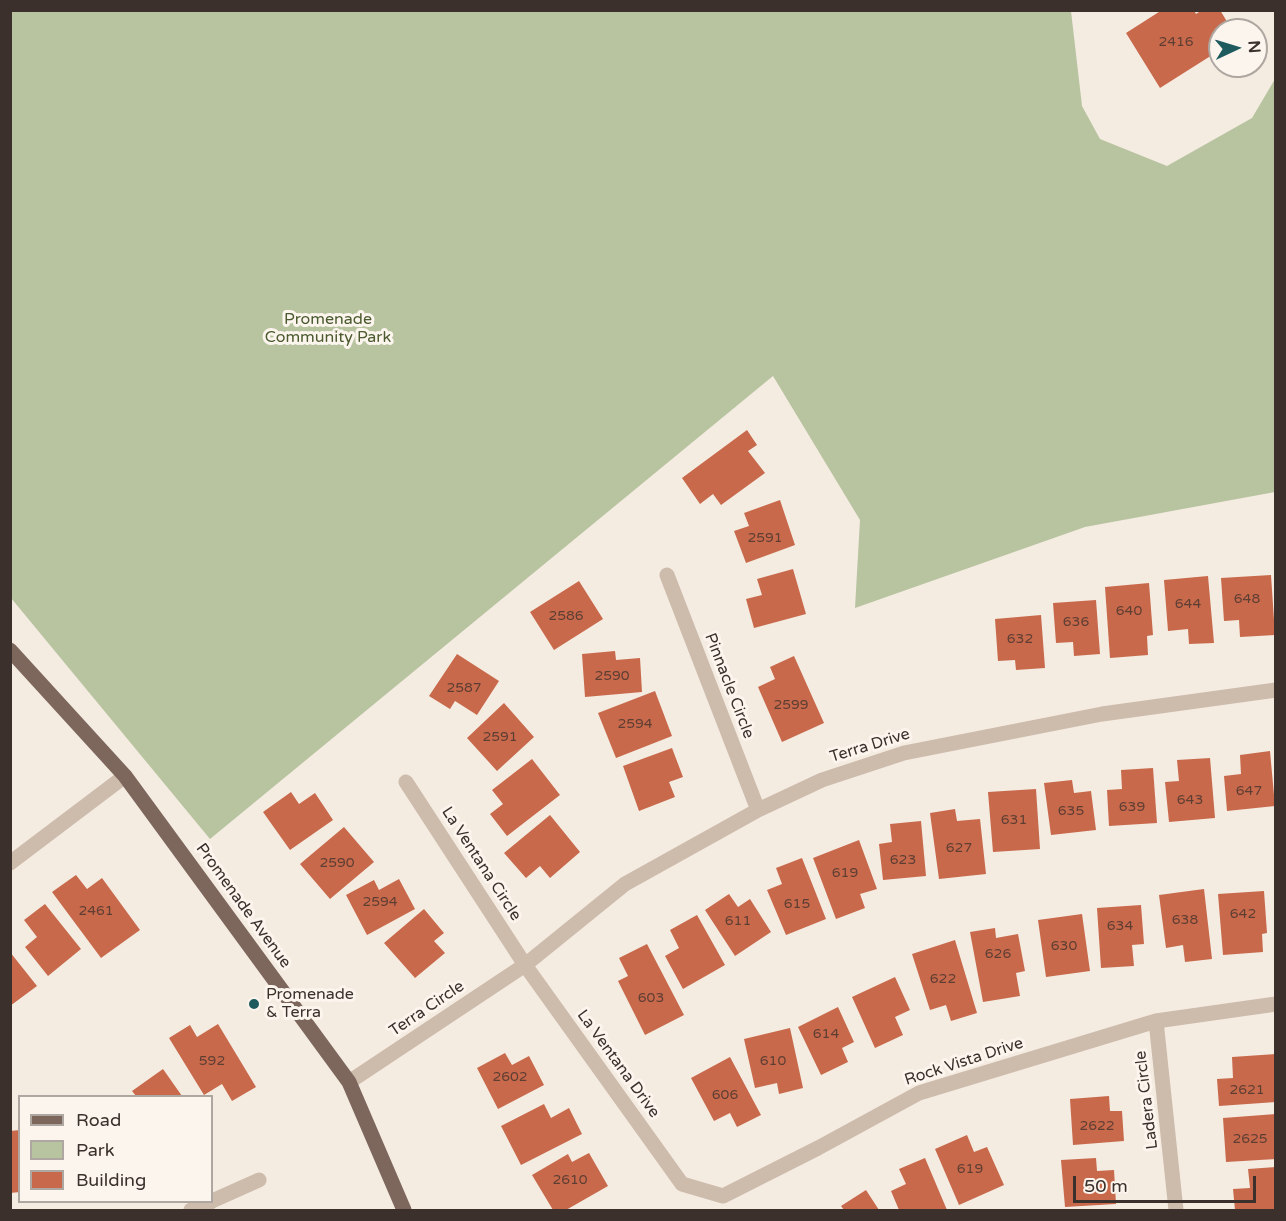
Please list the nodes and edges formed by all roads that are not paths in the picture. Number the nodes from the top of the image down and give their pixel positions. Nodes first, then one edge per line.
1 (667, 575) dead end
2 (10, 650) edge
3 (1275, 690) edge
4 (125, 776) junction
5 (406, 782) dead end
6 (758, 810) junction
7 (10, 862) edge
8 (525, 965) junction
9 (1275, 1004) edge
10 (1156, 1021) junction
11 (349, 1082) junction
12 (259, 1180) dead end
13 (682, 1185) joint
14 (213, 1200) edge
15 (207, 1203) edge
16 (191, 1210) edge
17 (404, 1210) edge
18 (1176, 1210) edge

1 - 6 street, Pinnacle Circle
2 - 4 main road, Promenade Avenue
3 - 6 street, Terra Drive
4 - 7 street
4 - 11 main road, Promenade Avenue
5 - 8 street, La Ventana Circle
6 - 8 street, Terra Drive
8 - 11 street, Terra Circle
8 - 13 street, La Ventana Drive
9 - 10 street, Rock Vista Drive
10 - 13 street, Rock Vista Drive
10 - 18 street, Ladera Circle
11 - 17 main road, Promenade Avenue
12 - 14 street
15 - 16 street

